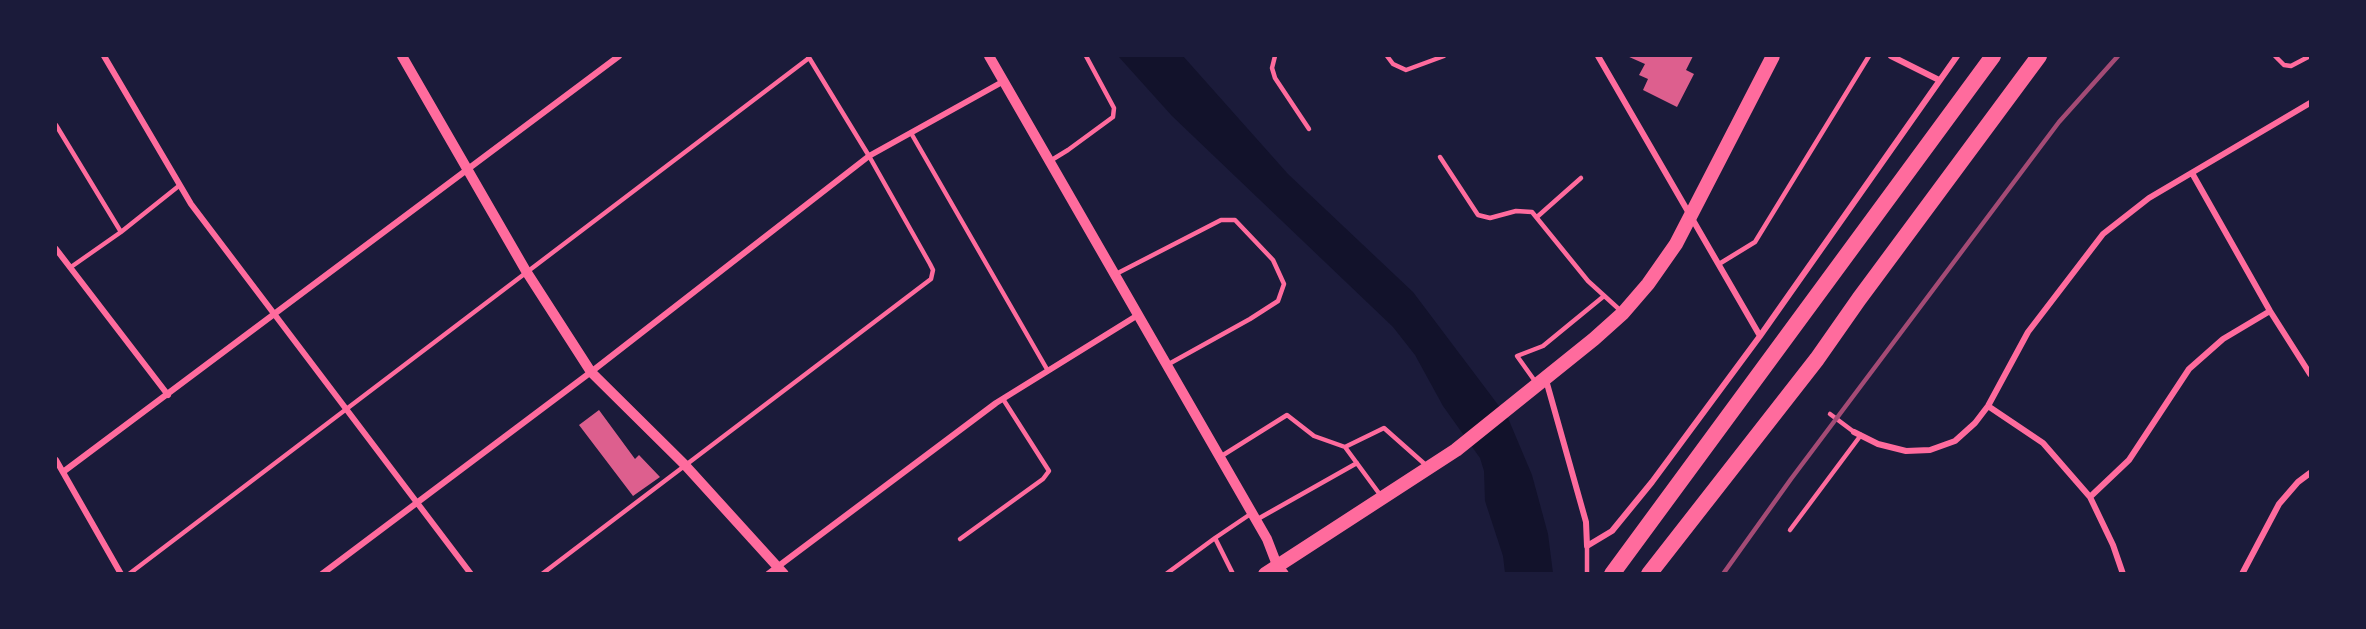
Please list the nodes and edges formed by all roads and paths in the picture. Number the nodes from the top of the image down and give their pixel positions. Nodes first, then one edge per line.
1 (104, 56) edge
2 (402, 56) edge
3 (619, 56) edge
4 (989, 56) edge
5 (1086, 56) edge
6 (1275, 56) edge
7 (1387, 56) edge
8 (1444, 56) edge
9 (1598, 56) edge
10 (1773, 56) edge
11 (1869, 56) edge
12 (1891, 56) edge
13 (1957, 56) edge
14 (1993, 56) edge
15 (2039, 56) edge
16 (2276, 56) edge
17 (2310, 56) edge
18 (808, 57) edge
19 (1939, 80) junction
20 (1004, 81) junction
21 (2310, 103) edge
22 (56, 124) edge
23 (1309, 129) dead end
24 (910, 133) junction
25 (869, 156) junction
26 (1440, 157) dead end
27 (1050, 161) junction
28 (468, 170) junction
29 (2192, 173) junction
30 (1581, 178) dead end
31 (180, 185) junction
32 (1537, 217) junction
33 (1691, 217) junction
34 (121, 232) junction
35 (56, 249) edge
36 (1719, 264) junction
37 (71, 267) junction
38 (526, 271) junction
39 (1115, 274) junction
40 (1604, 296) junction
41 (2270, 311) junction
42 (1623, 312) junction
43 (275, 315) junction
44 (1138, 315) junction
45 (1760, 336) junction
46 (1167, 365) junction
47 (1048, 371) junction
48 (591, 372) junction
49 (2310, 374) edge
50 (1542, 382) junction
51 (168, 395) junction
52 (1003, 399) junction
53 (1988, 406) junction
54 (347, 409) junction
55 (1830, 414) dead end
56 (1858, 434) junction
57 (1345, 447) junction
58 (1220, 457) junction
59 (56, 460) edge
60 (1357, 463) junction
61 (685, 465) junction
62 (1428, 468) junction
63 (59, 472) edge
64 (2310, 473) edge
65 (1382, 497) junction
66 (2090, 497) junction
67 (416, 503) junction
68 (1254, 517) junction
69 (1790, 530) dead end
70 (1215, 538) junction
71 (960, 539) dead end
72 (1587, 546) junction
73 (776, 571) edge
74 (1280, 571) edge
75 (121, 573) edge
76 (129, 573) edge
77 (322, 573) edge
78 (471, 573) edge
79 (542, 573) edge
80 (1166, 573) edge
81 (1233, 573) edge
82 (1265, 573) edge
83 (1587, 573) edge
84 (1612, 573) edge
85 (1649, 573) edge
86 (2123, 573) edge
87 (2242, 573) edge

1 - 31 street
2 - 28 street
3 - 28 street
4 - 20 street
5 - 27 lane
6 - 23 lane
7 - 8 lane
9 - 33 street
10 - 33 main road
11 - 36 lane
12 - 19 street
13 - 19 street
14 - 84 highway
15 - 85 highway
16 - 17 lane
18 - 25 lane
18 - 38 lane
19 - 45 street
20 - 24 street
20 - 27 street
21 - 29 street
22 - 34 lane
24 - 25 street
24 - 47 lane
25 - 48 street
25 - 61 lane
26 - 32 lane
27 - 39 street
28 - 38 street
28 - 43 street
29 - 41 street
29 - 53 street
30 - 32 lane
31 - 34 lane
31 - 43 street
32 - 40 lane
33 - 36 street
33 - 42 main road
34 - 37 lane
35 - 37 street
36 - 45 street
37 - 51 street
38 - 48 street
38 - 54 lane
39 - 44 street
39 - 46 lane
40 - 42 lane
40 - 50 lane
41 - 49 street
41 - 66 street
42 - 50 main road
43 - 51 street
43 - 54 street
44 - 46 street
44 - 47 street
45 - 72 street
46 - 58 street
47 - 52 street
48 - 61 street
48 - 67 street
50 - 62 main road
50 - 72 street
51 - 63 street
52 - 71 lane
52 - 73 street
53 - 56 street
53 - 66 street
54 - 67 street
54 - 76 lane
55 - 56 lane
56 - 69 lane
57 - 58 lane
57 - 60 lane
57 - 62 lane
58 - 68 street
59 - 63 street
60 - 65 lane
60 - 68 lane
61 - 73 street
61 - 79 lane
62 - 65 main road
63 - 75 street
64 - 87 street
65 - 74 main road
66 - 86 street
67 - 77 street
67 - 78 street
68 - 70 lane
68 - 74 street
70 - 80 lane
70 - 81 lane
72 - 83 lane
74 - 82 main road

